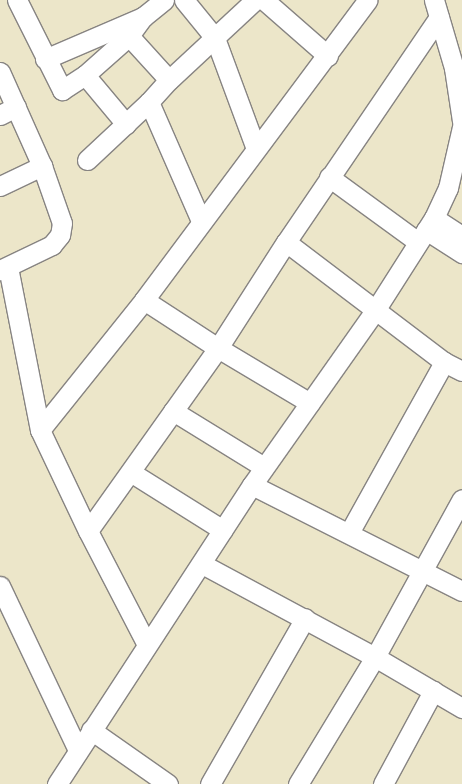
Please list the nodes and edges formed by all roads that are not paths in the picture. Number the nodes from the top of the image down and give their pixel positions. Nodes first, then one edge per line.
1 (18, 0) edge
2 (164, 0) edge
3 (184, 0) edge
4 (255, 0) edge
5 (264, 0) edge
6 (368, 0) edge
7 (437, 8) edge
8 (143, 18) junction
9 (129, 36) junction
10 (215, 38) junction
11 (328, 56) junction
12 (45, 59) junction
13 (0, 72) edge
14 (85, 75) junction
15 (169, 80) junction
16 (150, 102) junction
17 (8, 111) edge
18 (462, 121) edge
19 (126, 124) junction
20 (462, 127) edge
21 (256, 149) junction
22 (459, 158) edge
23 (87, 160) dead end
24 (42, 166) junction
25 (329, 177) junction
26 (0, 186) edge
27 (201, 221) junction
28 (426, 230) junction
29 (462, 236) edge
30 (286, 242) junction
31 (462, 253) edge
32 (4, 268) edge
33 (144, 300) junction
34 (376, 309) junction
35 (218, 348) junction
36 (444, 362) junction
37 (462, 371) edge
38 (310, 402) junction
39 (173, 411) junction
40 (40, 430) junction
41 (264, 467) junction
42 (132, 473) junction
43 (252, 485) junction
44 (462, 499) edge
45 (223, 530) junction
46 (88, 531) junction
47 (349, 533) junction
48 (202, 564) junction
49 (421, 571) junction
50 (462, 592) edge
51 (2, 600) edge
52 (306, 618) junction
53 (148, 644) junction
54 (375, 657) junction
55 (433, 691) junction
56 (462, 708) edge
57 (91, 730) junction
58 (78, 750) junction
59 (57, 784) edge
60 (168, 784) edge
61 (210, 784) edge
62 (298, 784) edge
63 (383, 784) edge

1 - 12 street
2 - 8 street
3 - 10 street
4 - 10 street
5 - 11 street
6 - 11 street
7 - 18 street
7 - 25 street
8 - 9 street
8 - 12 street
9 - 14 street
9 - 15 street
10 - 15 street
10 - 21 street
11 - 21 street
12 - 14 street
13 - 17 street
14 - 19 street
15 - 16 street
16 - 19 street
16 - 27 street
17 - 24 street
19 - 23 street
20 - 22 street
21 - 27 street
22 - 28 street
24 - 26 street
24 - 32 street
25 - 28 street
25 - 30 street
27 - 33 street
28 - 29 street
28 - 31 street
28 - 34 street
30 - 34 street
30 - 35 street
32 - 40 street
33 - 35 street
33 - 40 street
34 - 36 street
34 - 38 street
35 - 38 street
35 - 39 street
36 - 37 street
36 - 47 street
38 - 41 street
39 - 41 street
39 - 42 street
40 - 46 street
41 - 43 street
42 - 45 street
42 - 46 street
43 - 45 street
43 - 47 street
44 - 49 street
45 - 48 street
46 - 53 street
47 - 49 street
48 - 52 street
48 - 53 street
49 - 50 street
49 - 54 street
51 - 58 street
52 - 54 street
52 - 61 street
53 - 57 street
54 - 55 street
54 - 62 street
55 - 56 street
55 - 63 street
57 - 58 street
57 - 60 street
58 - 59 street

